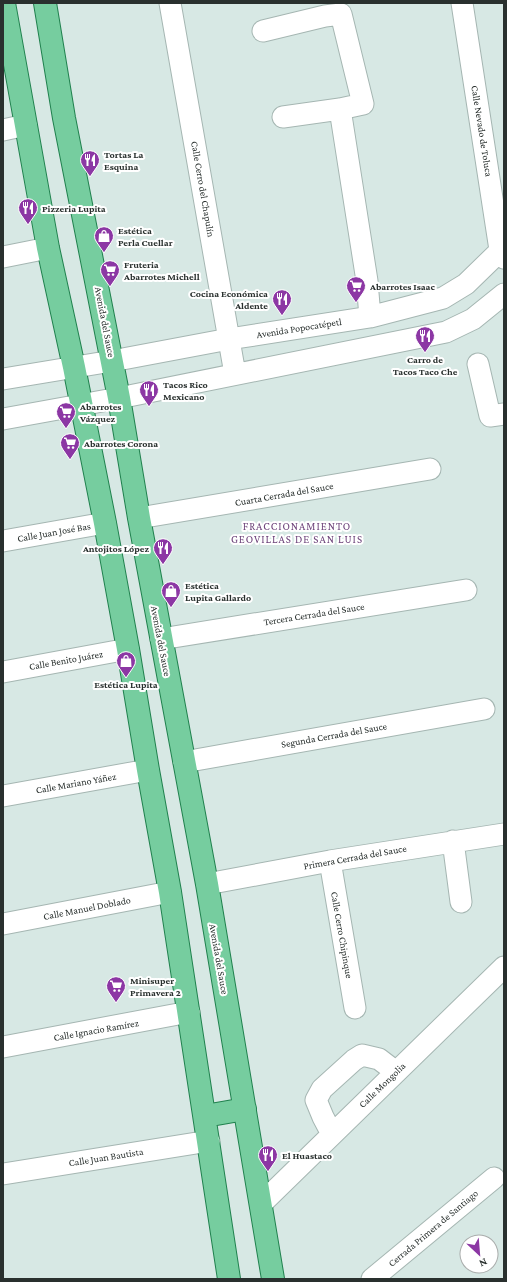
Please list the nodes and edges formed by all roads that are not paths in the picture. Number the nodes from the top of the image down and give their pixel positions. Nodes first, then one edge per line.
1 (45, 3) edge
2 (170, 3) edge
3 (462, 3) edge
4 (3, 4) edge
5 (330, 11) edge
6 (263, 31) dead end
7 (340, 109) junction
8 (284, 117) dead end
9 (26, 125) junction
10 (3, 130) edge
11 (48, 248) junction
12 (503, 252) edge
13 (3, 256) edge
14 (504, 294) edge
15 (370, 317) junction
16 (230, 339) junction
17 (112, 361) junction
18 (478, 364) dead end
19 (74, 367) junction
20 (236, 374) junction
21 (3, 379) edge
22 (120, 398) junction
23 (82, 404) junction
24 (497, 415) edge
25 (3, 419) edge
26 (430, 469) dead end
27 (139, 518) junction
28 (105, 523) junction
29 (3, 542) edge
30 (466, 590) dead end
31 (161, 639) junction
32 (128, 649) junction
33 (3, 672) edge
34 (484, 709) dead end
35 (184, 762) junction
36 (148, 770) junction
37 (3, 796) edge
38 (504, 834) edge
39 (453, 841) junction
40 (330, 861) junction
41 (207, 884) junction
42 (170, 892) junction
43 (461, 902) dead end
44 (3, 924) edge
45 (504, 966) edge
46 (355, 1008) dead end
47 (189, 1012) junction
48 (3, 1047) edge
49 (396, 1072) junction
50 (245, 1109) junction
51 (205, 1116) junction
52 (332, 1134) junction
53 (209, 1141) junction
54 (3, 1174) edge
55 (494, 1178) dead end
56 (261, 1204) junction
57 (229, 1279) edge
58 (273, 1279) edge
59 (372, 1279) edge

1 - 17 main road, Avenida del Sauce
2 - 16 street, Calle Cerro del Chapulín
3 - 12 street, Calle Nevado de Toluca
4 - 9 main road
5 - 6 street
5 - 7 street
7 - 8 street
7 - 15 street
9 - 10 street
9 - 11 main road
11 - 13 street
11 - 19 main road
12 - 15 street, Avenida Popocatépetl
14 - 20 street
15 - 16 street, Avenida Popocatépetl
16 - 17 street, Avenida Popocatépetl
16 - 20 street, Calle Cerro del Chapulín
17 - 19 street, Avenida Popocatépetl
17 - 22 main road, Avenida del Sauce
18 - 24 street
19 - 21 street, Avenida Popocatépetl
19 - 23 main road
20 - 22 street
22 - 23 street
22 - 27 main road, Avenida del Sauce
23 - 25 street
23 - 28 main road
26 - 27 street, Cuarta Cerrada del Sauce
27 - 31 main road, Avenida del Sauce
28 - 29 street, Calle Juan José Bas
28 - 32 main road
30 - 31 street, Tercera Cerrada del Sauce
31 - 35 main road, Avenida del Sauce
32 - 33 street, Calle Benito Juárez
32 - 36 main road
34 - 35 street, Segunda Cerrada del Sauce
35 - 41 main road, Avenida del Sauce
36 - 37 street, Calle Mariano Yáñez
36 - 42 main road
38 - 39 street, Primera Cerrada del Sauce
39 - 40 street, Primera Cerrada del Sauce
39 - 43 street
40 - 41 street, Primera Cerrada del Sauce
40 - 46 street, Calle Cerro Chipinque
41 - 50 main road, Avenida del Sauce
42 - 44 street, Calle Manuel Doblado
42 - 47 main road
45 - 49 street, Calle Mongolia
47 - 48 street, Calle Ignacio Ramírez
47 - 51 main road
49 - 52 street, Calle Mongolia
49 - 52 street
50 - 51 main road
50 - 56 main road, Avenida del Sauce
51 - 53 main road
52 - 56 street, Calle Mongolia
53 - 54 street, Calle Juan Bautista
53 - 57 main road
55 - 59 street, Cerrada Primera de Santiago
56 - 58 main road, Avenida del Sauce

